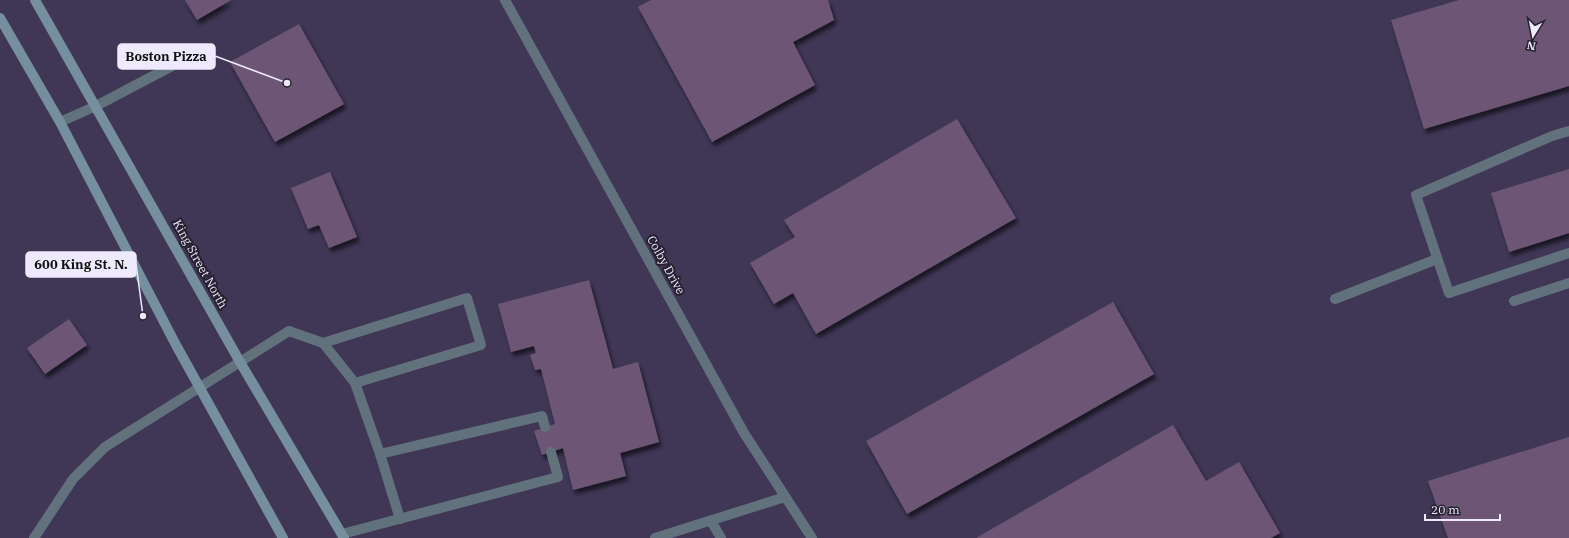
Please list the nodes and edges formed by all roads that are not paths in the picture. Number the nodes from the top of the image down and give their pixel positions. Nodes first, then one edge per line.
1 (35, 0) edge
2 (505, 0) edge
3 (0, 18) edge
4 (172, 66) dead end
5 (96, 106) junction
6 (60, 122) junction
7 (1569, 131) edge
8 (1569, 253) edge
9 (1437, 259) junction
10 (1569, 283) edge
11 (1335, 299) dead end
12 (1514, 301) dead end
13 (323, 343) junction
14 (240, 362) junction
15 (355, 382) junction
16 (200, 387) junction
17 (545, 427) dead end
18 (552, 452) dead end
19 (380, 454) junction
20 (786, 497) junction
21 (400, 519) junction
22 (710, 521) junction
23 (343, 536) edge
24 (34, 538) edge
25 (282, 538) edge
26 (655, 538) edge
27 (721, 538) edge
28 (812, 538) edge

1 - 5 main road, King Street North
2 - 20 street, Colby Drive
3 - 6 main road
4 - 5 street
5 - 6 street
5 - 14 main road, King Street North
6 - 16 main road
7 - 9 street
8 - 9 street
9 - 11 street
10 - 12 street
13 - 14 street
13 - 15 street
13 - 15 street
14 - 16 street
14 - 23 main road, King Street North
15 - 19 street
16 - 24 street
16 - 25 main road
17 - 19 street
18 - 21 street
19 - 21 street
20 - 22 street
20 - 28 street, Colby Drive
21 - 23 street
22 - 26 street
22 - 27 street

